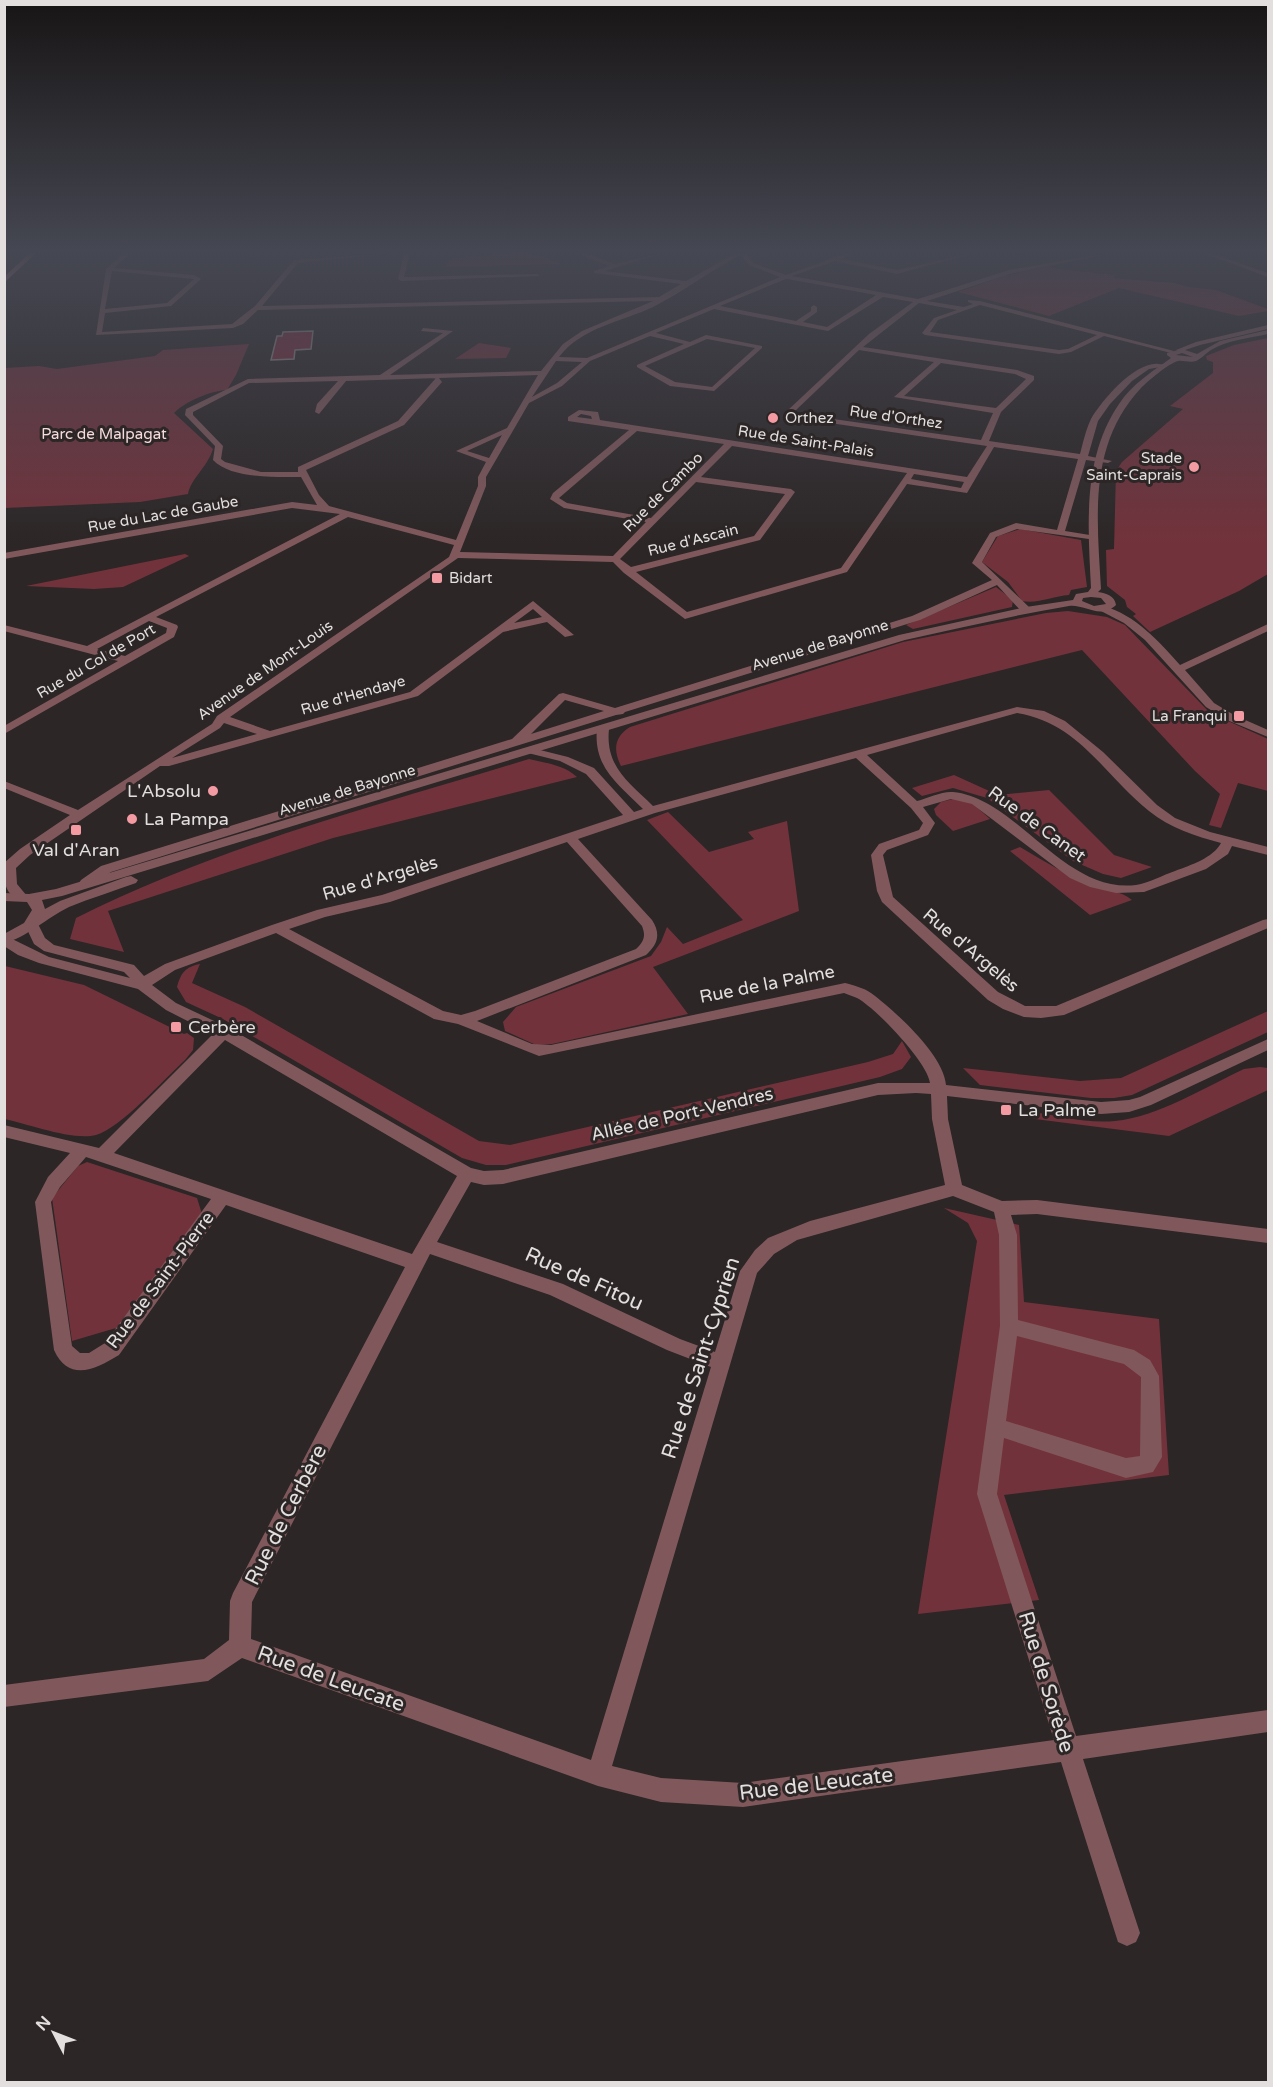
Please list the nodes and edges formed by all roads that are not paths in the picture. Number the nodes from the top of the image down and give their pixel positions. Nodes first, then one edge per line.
1 (422, 350) edge
2 (561, 350) edge
3 (611, 350) edge
4 (676, 350) edge
5 (756, 350) edge
6 (855, 350) edge
7 (874, 350) edge
8 (1053, 350) edge
9 (1068, 350) edge
10 (1167, 350) edge
11 (1182, 350) edge
12 (1188, 350) edge
13 (1205, 350) edge
14 (1177, 353) junction
15 (555, 359) junction
16 (588, 360) junction
17 (940, 360) junction
18 (1162, 366) junction
19 (540, 377) junction
20 (381, 378) junction
21 (439, 380) junction
22 (342, 381) junction
23 (561, 382) junction
24 (239, 386) junction
25 (526, 401) junction
26 (998, 411) junction
27 (319, 412) dead end
28 (596, 422) dead end
29 (636, 428) junction
30 (510, 429) junction
31 (730, 443) junction
32 (988, 444) junction
33 (1083, 458) junction
34 (1099, 460) junction
35 (490, 461) junction
36 (1108, 461) dead end
37 (912, 471) junction
38 (304, 474) junction
39 (694, 479) junction
40 (969, 480) junction
41 (906, 482) junction
42 (326, 508) junction
43 (346, 514) junction
44 (653, 521) junction
45 (1060, 533) junction
46 (1093, 538) junction
47 (457, 549) junction
48 (4, 556) edge
49 (615, 559) junction
50 (627, 571) junction
51 (998, 581) junction
52 (1091, 594) junction
53 (1077, 602) junction
54 (1104, 609) junction
55 (1026, 610) junction
56 (148, 617) junction
57 (550, 618) junction
58 (1269, 627) edge
59 (4, 628) edge
60 (497, 631) junction
61 (569, 635) dead end
62 (88, 650) junction
63 (127, 660) junction
64 (1179, 669) junction
65 (619, 712) junction
66 (221, 718) junction
67 (627, 722) junction
68 (603, 729) junction
69 (4, 731) edge
70 (1269, 734) edge
71 (270, 735) junction
72 (517, 742) junction
73 (532, 751) junction
74 (858, 753) junction
75 (145, 770) junction
76 (4, 784) edge
77 (915, 804) junction
78 (651, 810) junction
79 (80, 815) junction
80 (631, 816) junction
81 (569, 837) junction
82 (1229, 839) junction
83 (202, 848) junction
84 (1269, 851) edge
85 (7, 869) edge
86 (4, 897) edge
87 (24, 897) junction
88 (35, 922) junction
89 (1269, 923) edge
90 (277, 928) junction
91 (5, 939) edge
92 (142, 984) junction
93 (461, 1020) junction
94 (224, 1032) junction
95 (1269, 1044) edge
96 (939, 1089) junction
97 (4, 1131) edge
98 (83, 1150) junction
99 (102, 1155) junction
100 (467, 1173) junction
101 (954, 1189) junction
102 (222, 1197) junction
103 (1001, 1208) junction
104 (1269, 1236) edge
105 (426, 1245) junction
106 (416, 1263) junction
107 (1010, 1326) junction
108 (720, 1362) junction
109 (998, 1427) junction
110 (240, 1646) junction
111 (4, 1696) edge
112 (1269, 1721) edge
113 (1067, 1751) junction
114 (598, 1774) junction
115 (1127, 1933) dead end

1 - 20 street
2 - 15 street, Avenue de Mont-Louis
3 - 16 street
4 - 5 street
6 - 32 street, Rue d'Orthez
7 - 17 street
8 - 9 street
10 - 14 street
11 - 14 street
12 - 14 street
13 - 14 street
14 - 18 street
15 - 16 street
15 - 19 street, Avenue de Mont-Louis
16 - 23 street
17 - 26 street
17 - 26 street
18 - 33 street
18 - 34 street
19 - 20 street
19 - 21 street
19 - 23 street
19 - 25 street, Avenue de Mont-Louis
20 - 22 street
21 - 22 street
21 - 38 street
22 - 24 street
22 - 24 street
22 - 27 street
23 - 25 street
24 - 38 street
25 - 30 street, Avenue de Mont-Louis
26 - 32 street
28 - 29 street, Rue de Saint-Palais
29 - 31 street, Rue de Saint-Palais
29 - 44 street
30 - 35 street, Avenue de Mont-Louis
30 - 35 street
31 - 37 street, Rue de Saint-Palais
31 - 39 street, Rue de Cambo
32 - 33 street, Rue d'Orthez
32 - 40 street
33 - 34 street, Rue d'Orthez
33 - 45 street
34 - 36 street, Rue d'Orthez
34 - 46 street
35 - 47 street, Avenue de Mont-Louis
37 - 40 street, Rue de Saint-Palais
37 - 41 street
38 - 42 street
39 - 44 street, Rue de Cambo
39 - 50 street, Rue d'Ascain
40 - 41 street
41 - 50 street
42 - 43 street, Rue du Lac de Gaube
42 - 48 street, Rue du Lac de Gaube
43 - 47 street, Rue du Lac de Gaube
43 - 56 street, Rue du Col de Port
44 - 49 street, Rue de Cambo
45 - 46 street
45 - 51 street
46 - 52 street
47 - 49 street, Rue du Lac de Gaube
47 - 66 street, Avenue de Mont-Louis
49 - 50 street
51 - 55 street
51 - 65 street, Avenue de Bayonne
52 - 53 street
52 - 54 street
53 - 54 street
53 - 55 street, Avenue de Bayonne
54 - 64 street
55 - 67 street, Avenue de Bayonne
56 - 62 street, Rue du Col de Port
56 - 63 street, Rue du Col de Port
57 - 60 street, Rue d'Hendaye
57 - 60 street, Rue d'Hendaye
57 - 61 street, Rue d'Hendaye
58 - 64 street
59 - 62 street
60 - 71 street, Rue d'Hendaye
62 - 63 street
63 - 69 street, Rue du Col de Port
64 - 70 street
65 - 67 street
65 - 72 street, Avenue de Bayonne
65 - 72 street, Avenue de Bayonne
66 - 71 street
66 - 75 street, Avenue de Mont-Louis
67 - 68 street, Avenue de Bayonne
68 - 73 street, Avenue de Bayonne
68 - 78 street
71 - 75 street, Rue d'Hendaye
72 - 83 street, Avenue de Bayonne
73 - 80 street
73 - 83 street, Avenue de Bayonne
74 - 77 street, Rue d'Argelès
74 - 78 street, Rue d'Argelès
74 - 82 street, Rue d'Argelès
75 - 79 street, Avenue de Mont-Louis
76 - 79 street
77 - 82 street, Rue de Canet
77 - 89 street, Rue d'Argelès
78 - 80 street, Rue d'Argelès
79 - 85 street, Avenue de Mont-Louis
80 - 81 street, Rue d'Argelès
81 - 90 street, Rue d'Argelès
81 - 93 street
82 - 84 street, Rue d'Argelès
83 - 87 street, Avenue de Bayonne
83 - 88 street, Avenue de Bayonne
85 - 87 street, Avenue de Mont-Louis
86 - 87 street, Avenue de Bayonne
87 - 88 street, Avenue de Mont-Louis
88 - 91 street, Avenue de Bayonne
88 - 92 street, Allée de Port-Vendres
90 - 92 street, Rue d'Argelès
90 - 93 street, Rue de la Palme
91 - 92 street, Allée de Port-Vendres
92 - 94 street, Allée de Port-Vendres
93 - 96 street, Rue de la Palme
94 - 99 street
94 - 100 street, Allée de Port-Vendres
95 - 96 street, Allée de Port-Vendres
96 - 100 street, Allée de Port-Vendres
96 - 101 street, Rue de la Palme
97 - 98 street
98 - 99 street
98 - 102 street, Rue de Saint-Pierre
99 - 102 street, Rue de Saint-Pierre
100 - 105 street, Rue de Cerbère
101 - 103 street
101 - 108 street, Rue de Saint-Cyprien
102 - 106 street, Rue de Saint-Pierre
103 - 104 street
103 - 107 street, Rue de Sorède
105 - 106 street, Rue de Cerbère
105 - 108 street, Rue de Fitou
106 - 110 street, Rue de Cerbère
107 - 109 street, Rue de Sorède
107 - 109 street
108 - 114 street, Rue de Saint-Cyprien
109 - 113 street, Rue de Sorède
110 - 111 street
110 - 114 street, Rue de Leucate
112 - 113 street, Rue de Leucate
113 - 114 street, Rue de Leucate
113 - 115 street, Rue de Sorède

